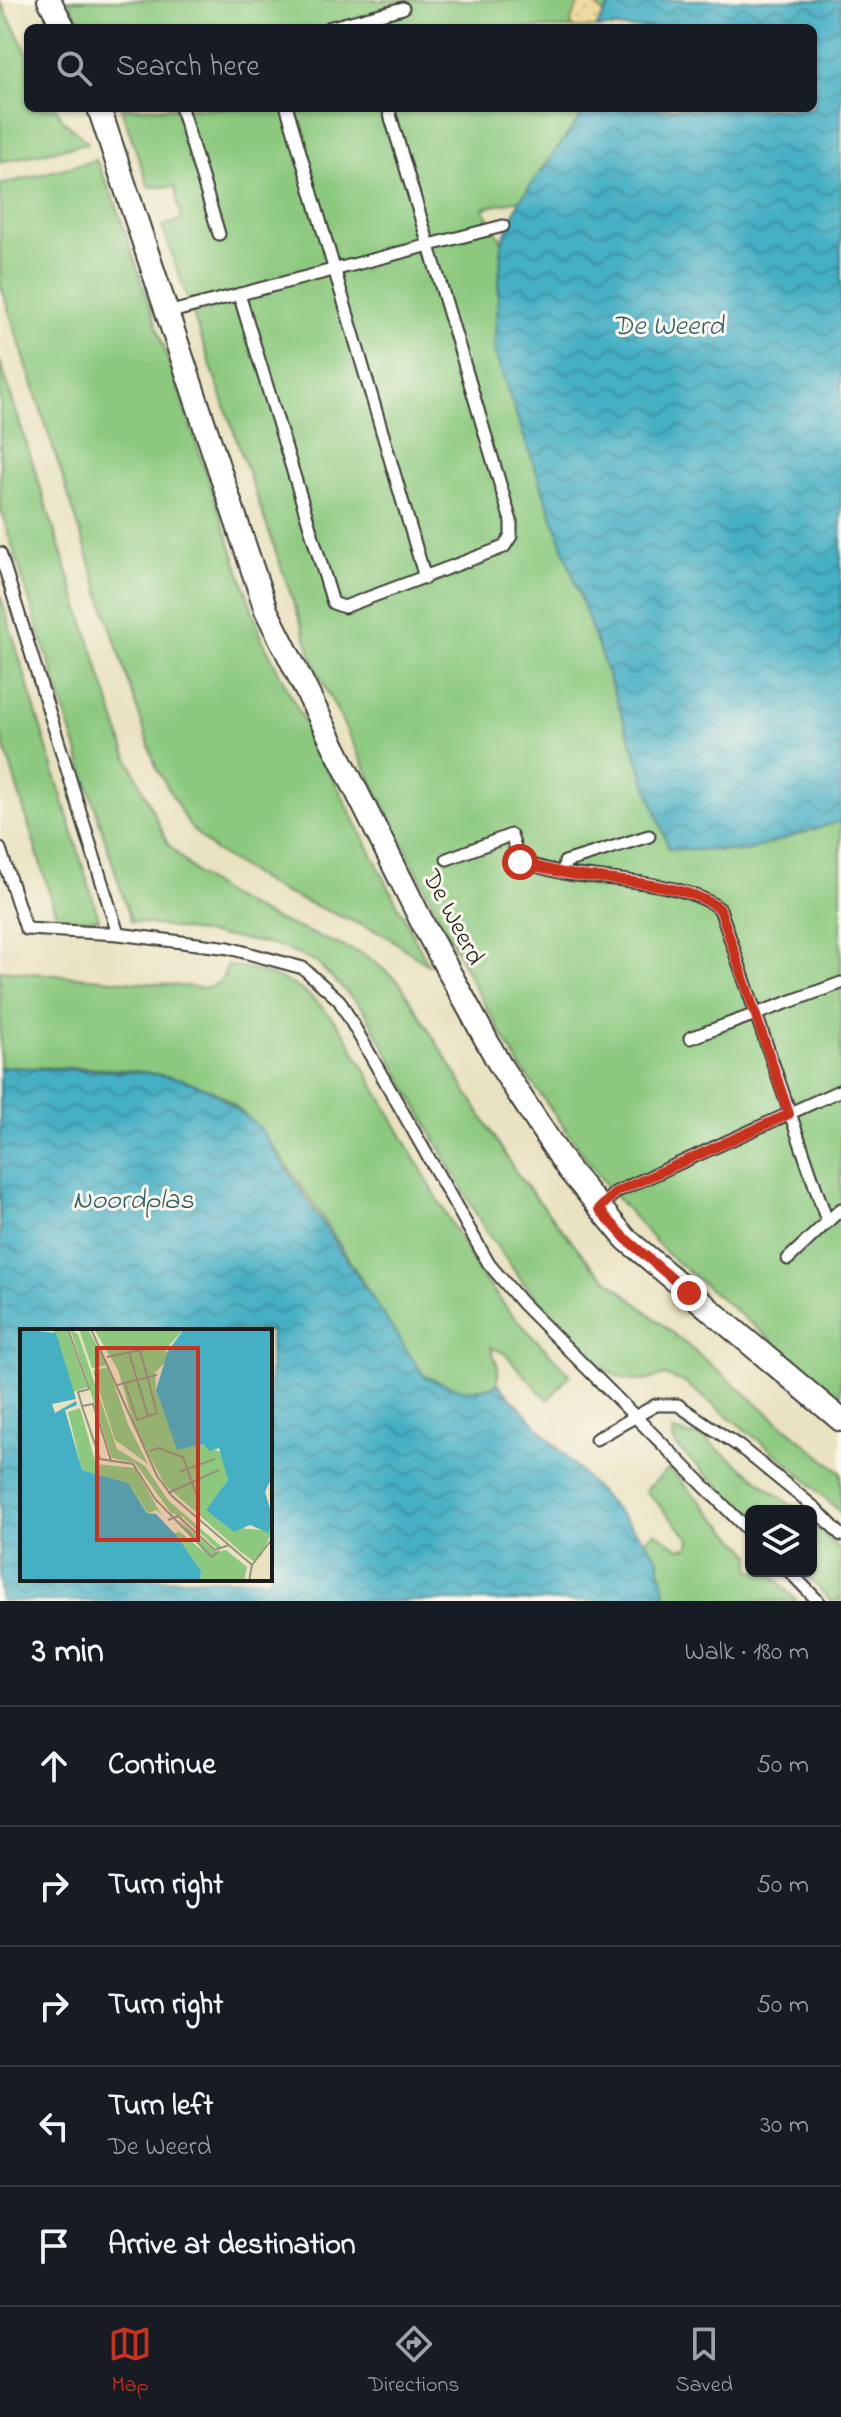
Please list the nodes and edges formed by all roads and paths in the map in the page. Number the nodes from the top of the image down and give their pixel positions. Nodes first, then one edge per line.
1 (49, 0) edge
2 (403, 8) dead end
3 (62, 24) edge
4 (362, 24) edge
5 (100, 112) edge
6 (182, 112) edge
7 (288, 112) edge
8 (389, 112) edge
9 (503, 226) dead end
10 (219, 234) dead end
11 (430, 245) junction
12 (334, 270) junction
13 (239, 294) junction
14 (167, 313) junction
15 (0, 553) edge
16 (425, 578) junction
17 (649, 836) dead end
18 (0, 849) edge
19 (447, 859) dead end
20 (563, 873) junction
21 (118, 934) junction
22 (841, 983) edge
23 (754, 1014) junction
24 (690, 1038) dead end
25 (841, 1090) edge
26 (789, 1114) junction
27 (599, 1209) junction
28 (841, 1209) edge
29 (827, 1221) junction
30 (788, 1259) dead end
31 (637, 1416) junction
32 (841, 1420) edge
33 (596, 1439) dead end
34 (745, 1527) edge
35 (841, 1535) edge
36 (795, 1577) edge
37 (818, 1601) edge

1 - 3 street
2 - 4 lane
5 - 14 street, De Weerd
6 - 10 lane
7 - 12 lane
8 - 11 lane
9 - 11 lane
11 - 12 lane
11 - 16 lane
12 - 13 lane
12 - 16 lane
13 - 14 lane
13 - 16 lane
14 - 27 street, De Weerd
15 - 21 lane
17 - 20 lane
18 - 21 lane
19 - 20 lane
20 - 23 lane
21 - 31 lane
22 - 23 lane
23 - 24 lane
23 - 26 lane
25 - 26 lane
26 - 27 lane
26 - 29 lane
27 - 32 street, De Weerd
28 - 29 lane
29 - 30 lane
31 - 33 lane
31 - 34 lane
31 - 35 lane
36 - 37 lane

